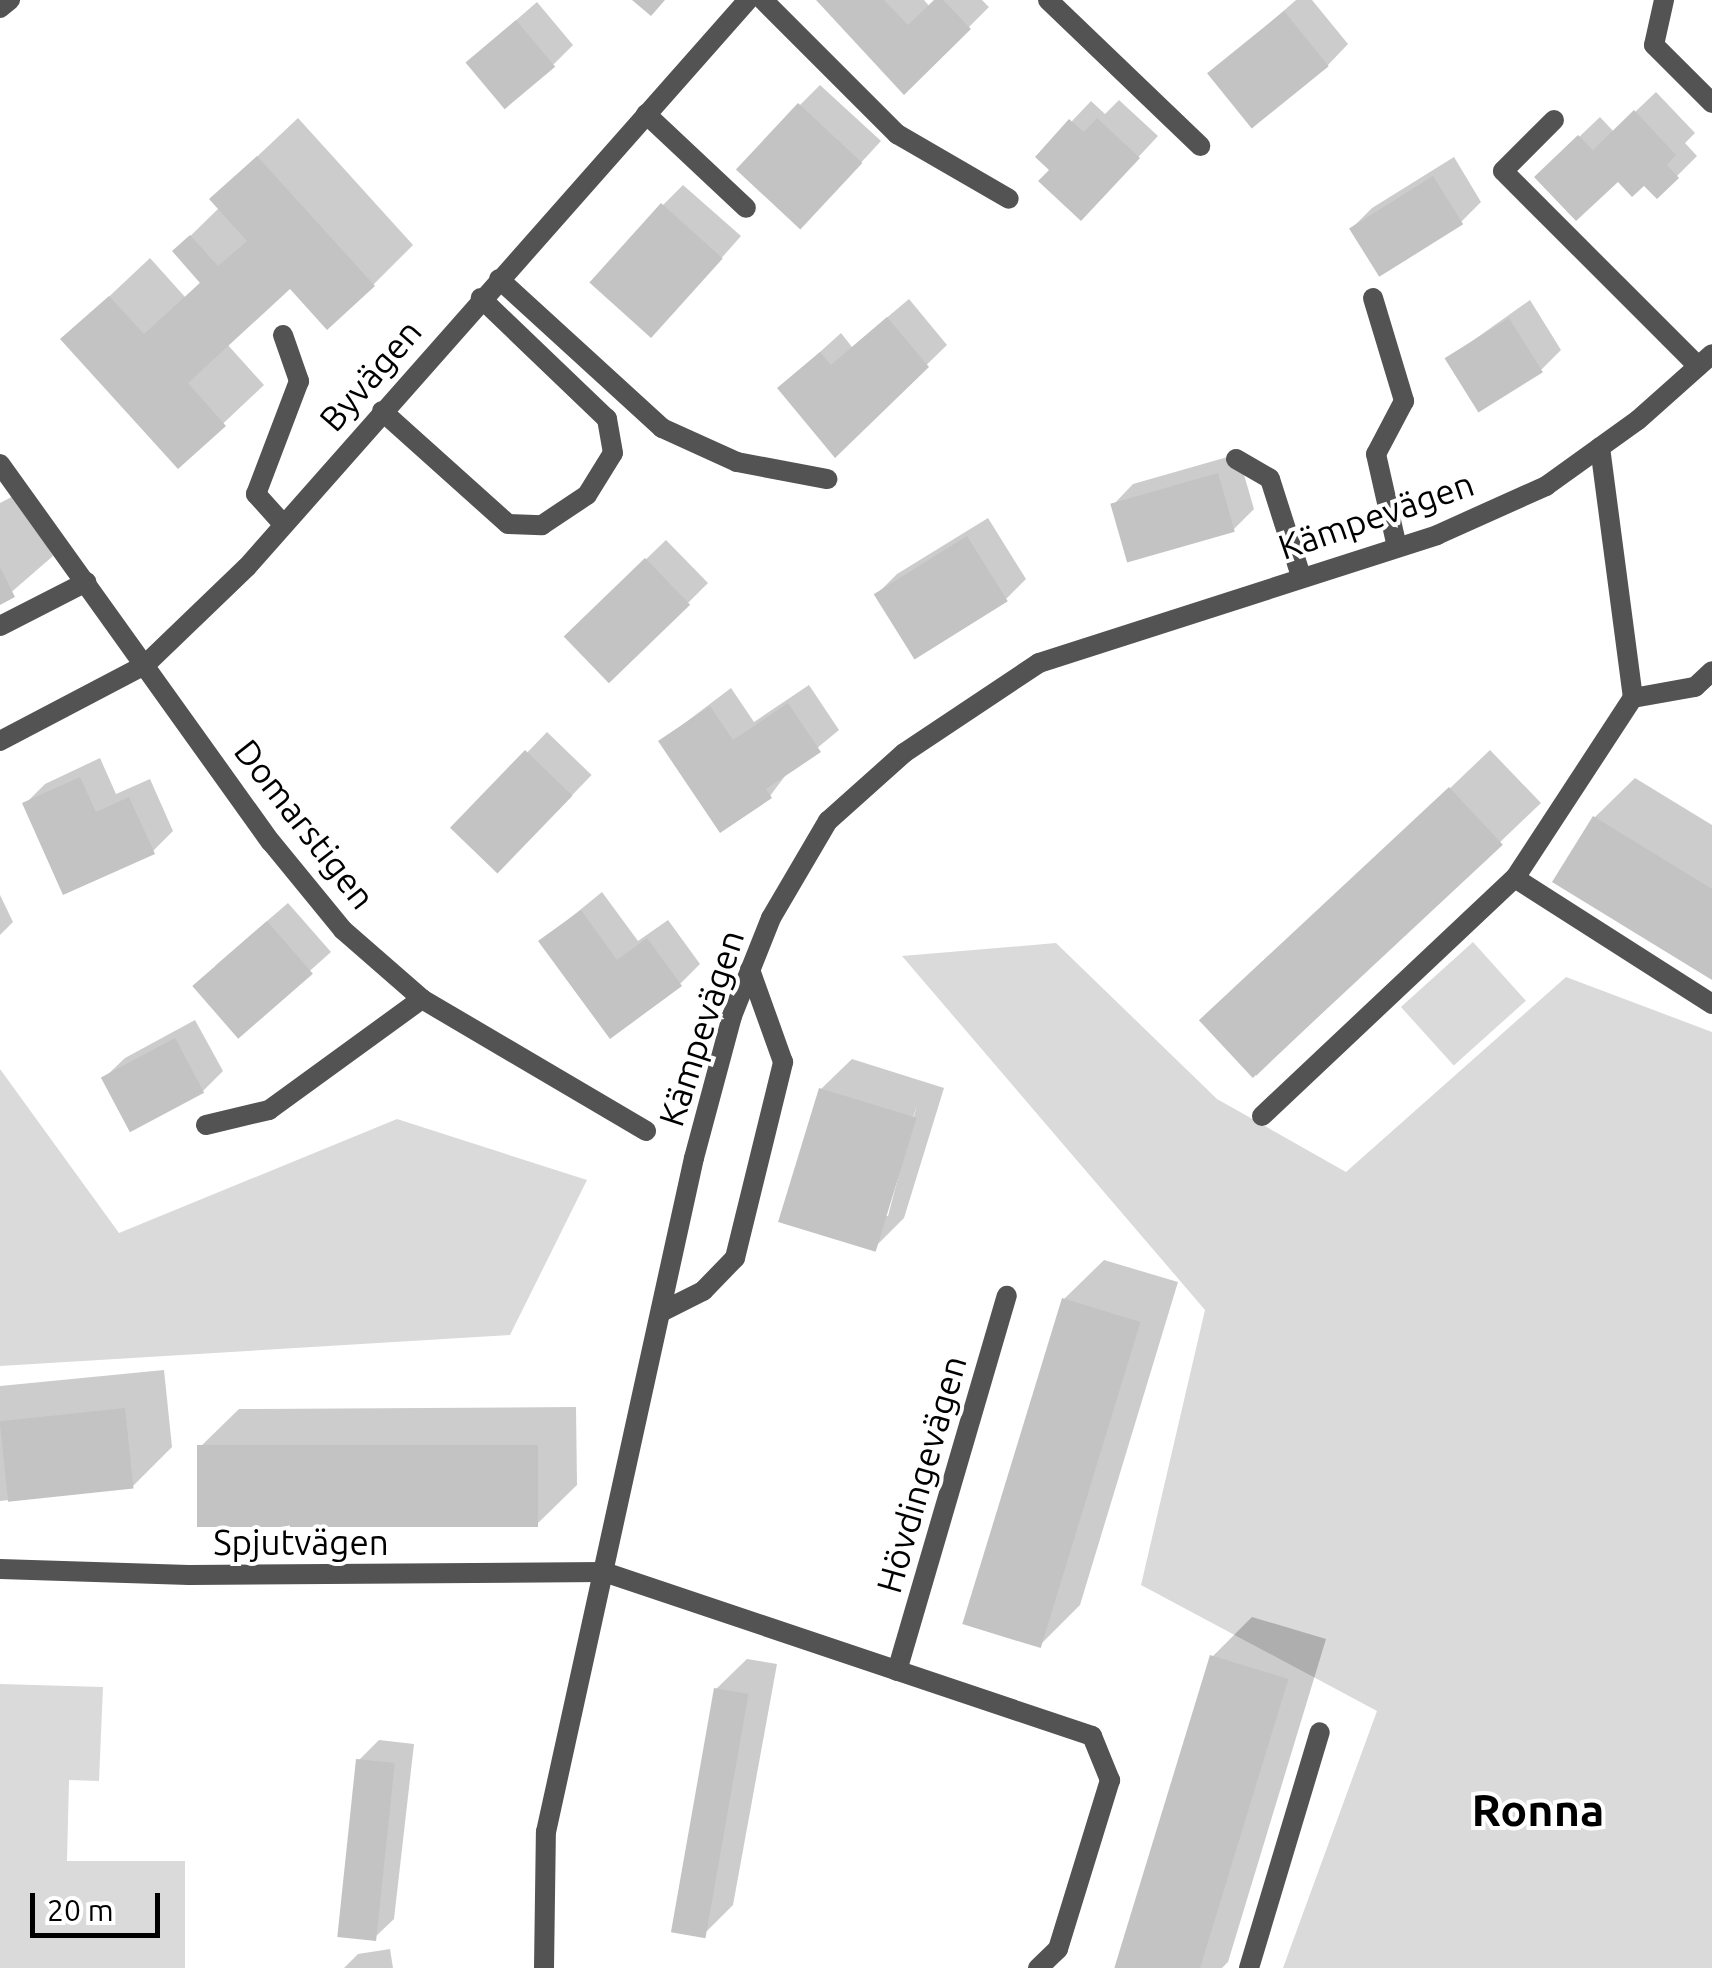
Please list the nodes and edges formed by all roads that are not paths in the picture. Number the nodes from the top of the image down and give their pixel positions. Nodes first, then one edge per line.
1 (10, 0) edge
2 (748, 0) edge
3 (762, 0) edge
4 (1048, 0) edge
5 (1664, 0) edge
6 (0, 8) edge
7 (1712, 103) edge
8 (646, 114) junction
9 (1554, 120) dead end
10 (1200, 146) dead end
11 (1009, 199) dead end
12 (746, 208) dead end
13 (499, 279) junction
14 (481, 298) junction
15 (1372, 298) dead end
16 (283, 335) dead end
17 (1705, 360) edge
18 (382, 411) junction
19 (1600, 446) junction
20 (1236, 459) dead end
21 (0, 464) edge
22 (827, 478) dead end
23 (283, 524) junction
24 (1397, 547) junction
25 (1301, 576) junction
26 (86, 582) junction
27 (0, 626) edge
28 (145, 665) junction
29 (1712, 671) edge
30 (1633, 698) junction
31 (0, 742) edge
32 (1515, 878) junction
33 (750, 970) junction
34 (422, 999) junction
35 (1712, 1004) edge
36 (1262, 1116) dead end
37 (206, 1125) dead end
38 (646, 1131) dead end
39 (1007, 1296) dead end
40 (663, 1311) junction
41 (0, 1570) edge
42 (604, 1572) junction
43 (897, 1671) junction
44 (1320, 1732) dead end
45 (1044, 1966) edge
46 (544, 1968) edge
47 (1249, 1968) edge

1 - 6 street
2 - 8 street, Byvägen
3 - 11 street
4 - 10 street
5 - 7 street
8 - 12 street
8 - 13 street, Byvägen
9 - 17 street
13 - 14 street, Byvägen
13 - 22 street
14 - 18 street, Byvägen
14 - 18 street
15 - 24 street
16 - 23 street
17 - 19 street, Kämpevägen
18 - 23 street, Byvägen
19 - 24 street, Kämpevägen
19 - 30 street
20 - 25 street
21 - 26 street, Domarstigen
23 - 28 street, Byvägen
24 - 25 street, Kämpevägen
25 - 33 street, Kämpevägen
26 - 27 street
26 - 28 street, Domarstigen
28 - 31 street, Byvägen
28 - 34 street, Domarstigen
29 - 30 street
30 - 32 street
32 - 35 street
32 - 36 street
33 - 40 street, Kämpevägen
33 - 40 street
34 - 37 street
34 - 38 street, Domarstigen
39 - 43 street, Hövdingevägen
40 - 42 street, Kämpevägen
41 - 42 street, Spjutvägen
42 - 43 street
42 - 46 street, Kämpevägen
43 - 45 street
44 - 47 street

